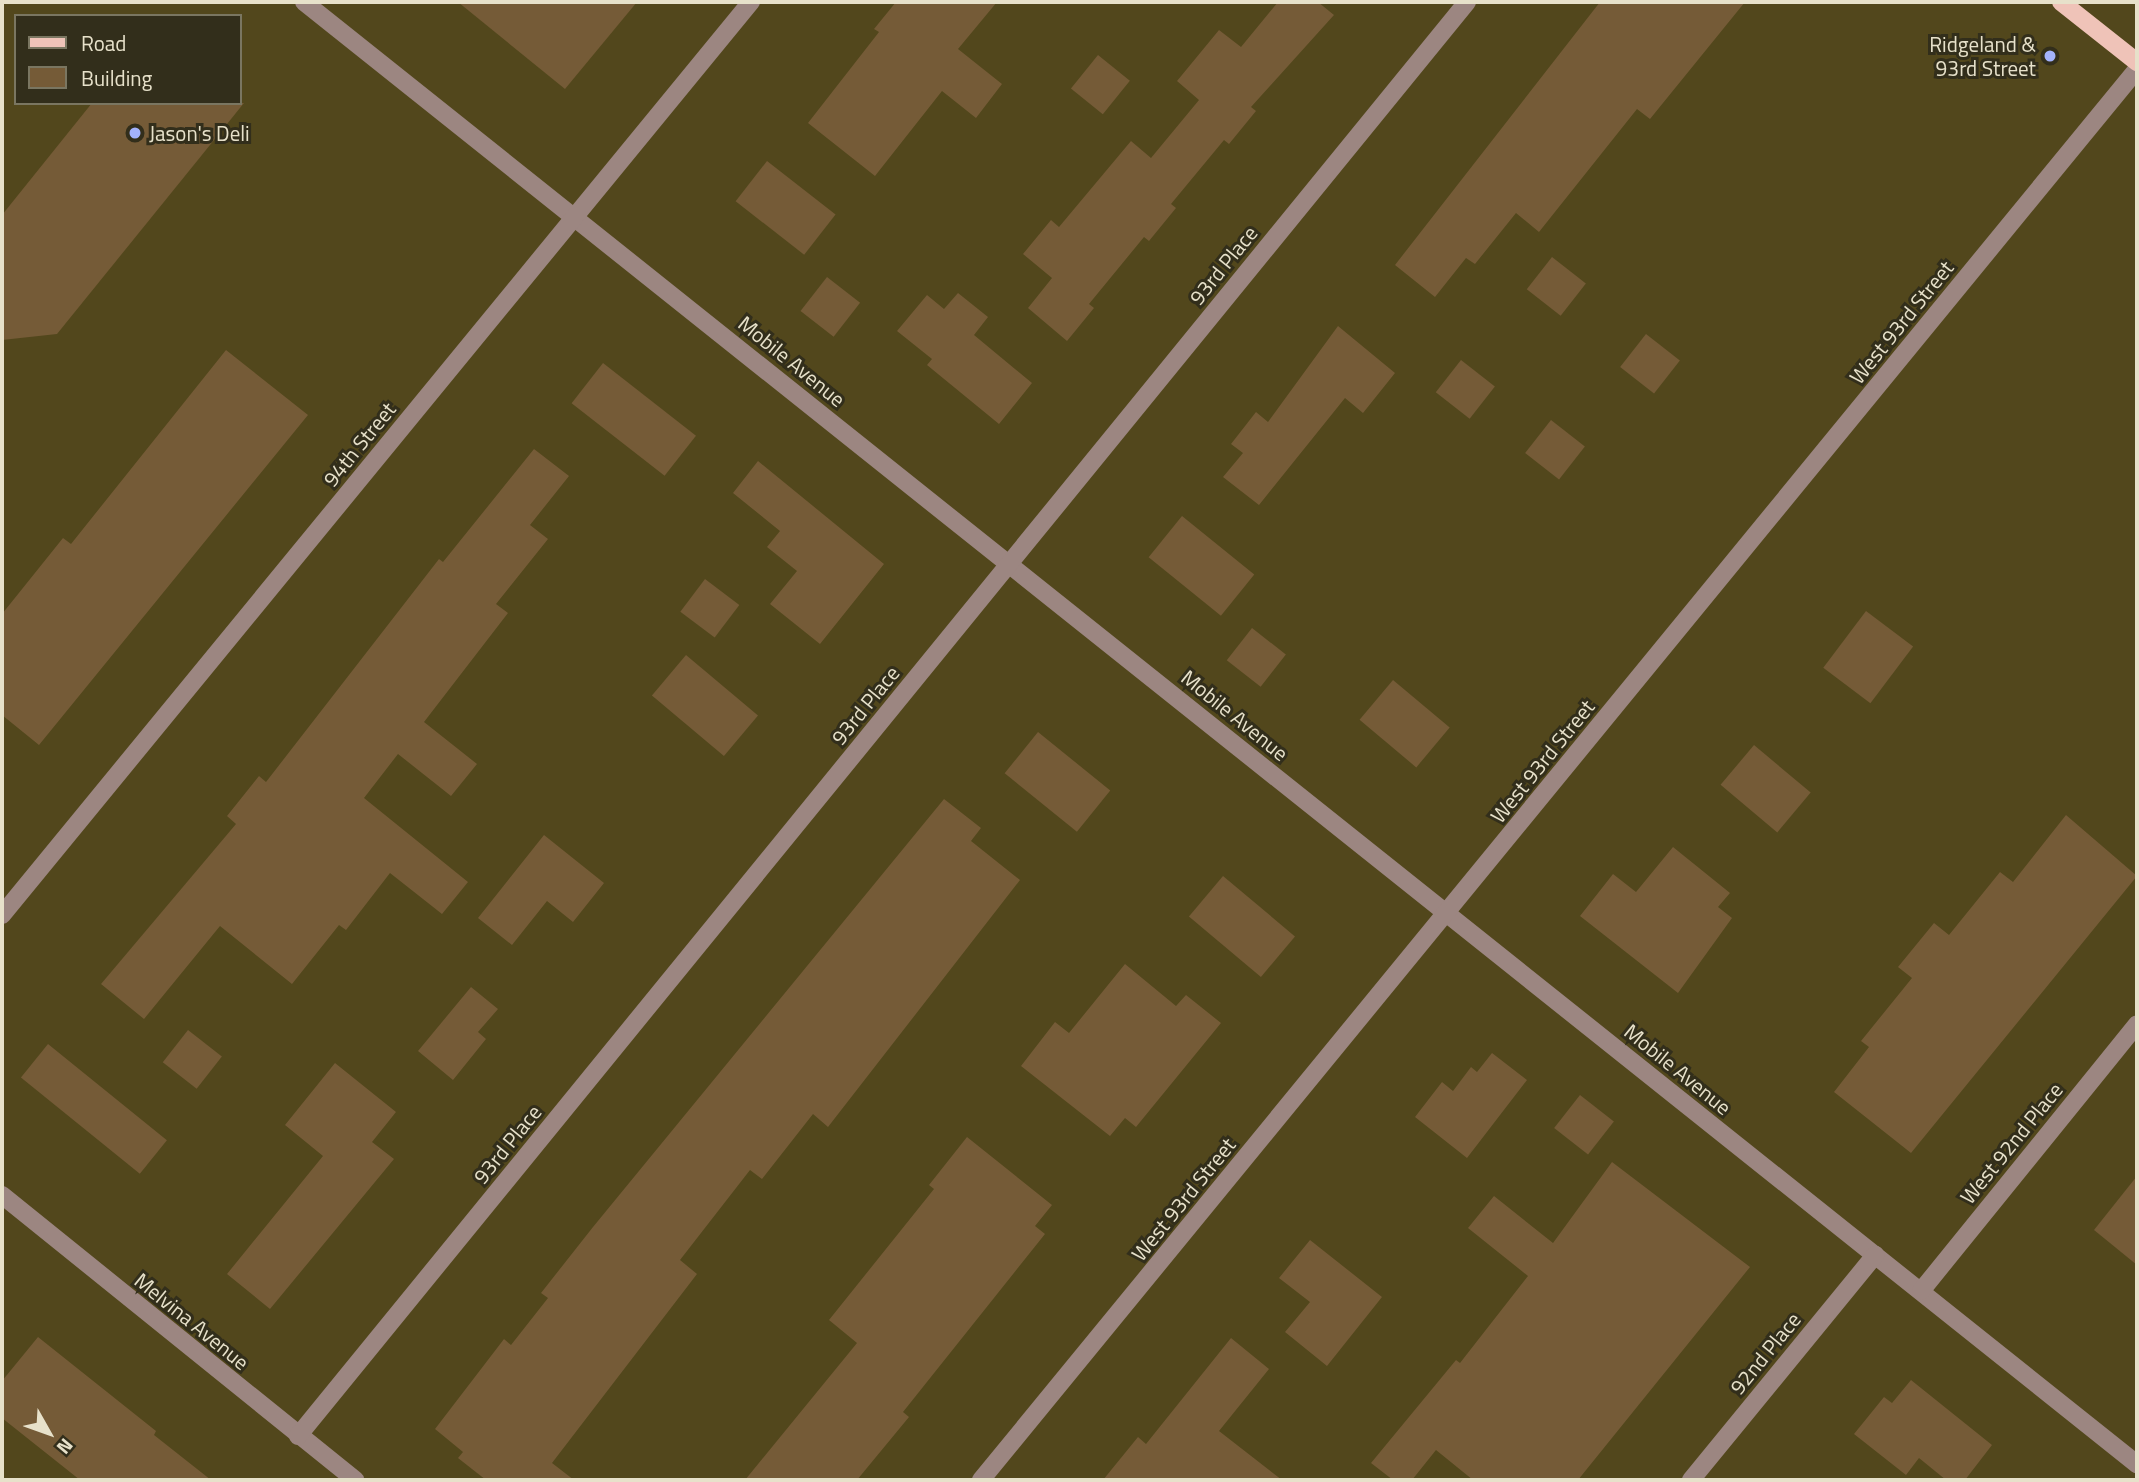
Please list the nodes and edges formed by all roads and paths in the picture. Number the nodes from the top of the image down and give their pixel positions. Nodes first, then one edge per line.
1 (304, 2) edge
2 (751, 2) edge
3 (1467, 2) edge
4 (2060, 2) edge
5 (2137, 62) edge
6 (2137, 69) edge
7 (574, 217) junction
8 (1009, 564) junction
9 (1447, 913) junction
10 (2, 915) edge
11 (2137, 1024) edge
12 (2, 1195) edge
13 (1875, 1255) junction
14 (1921, 1291) junction
15 (298, 1436) junction
16 (2137, 1464) edge
17 (355, 1480) edge
18 (981, 1480) edge
19 (1691, 1480) edge

1 - 7 street, Mobile Avenue
2 - 7 street, 94th Street
3 - 8 street, 93rd Place
4 - 5 main road
6 - 9 street, West 93rd Street
7 - 8 street, Mobile Avenue
7 - 10 street, 94th Street
8 - 9 street, Mobile Avenue
8 - 15 street, 93rd Place
9 - 13 street, Mobile Avenue
9 - 18 street, West 93rd Street
11 - 14 street, West 92nd Place
12 - 15 street, Melvina Avenue
13 - 14 street, Mobile Avenue
13 - 19 street, 92nd Place
14 - 16 street, Mobile Avenue
15 - 17 street, Melvina Avenue

